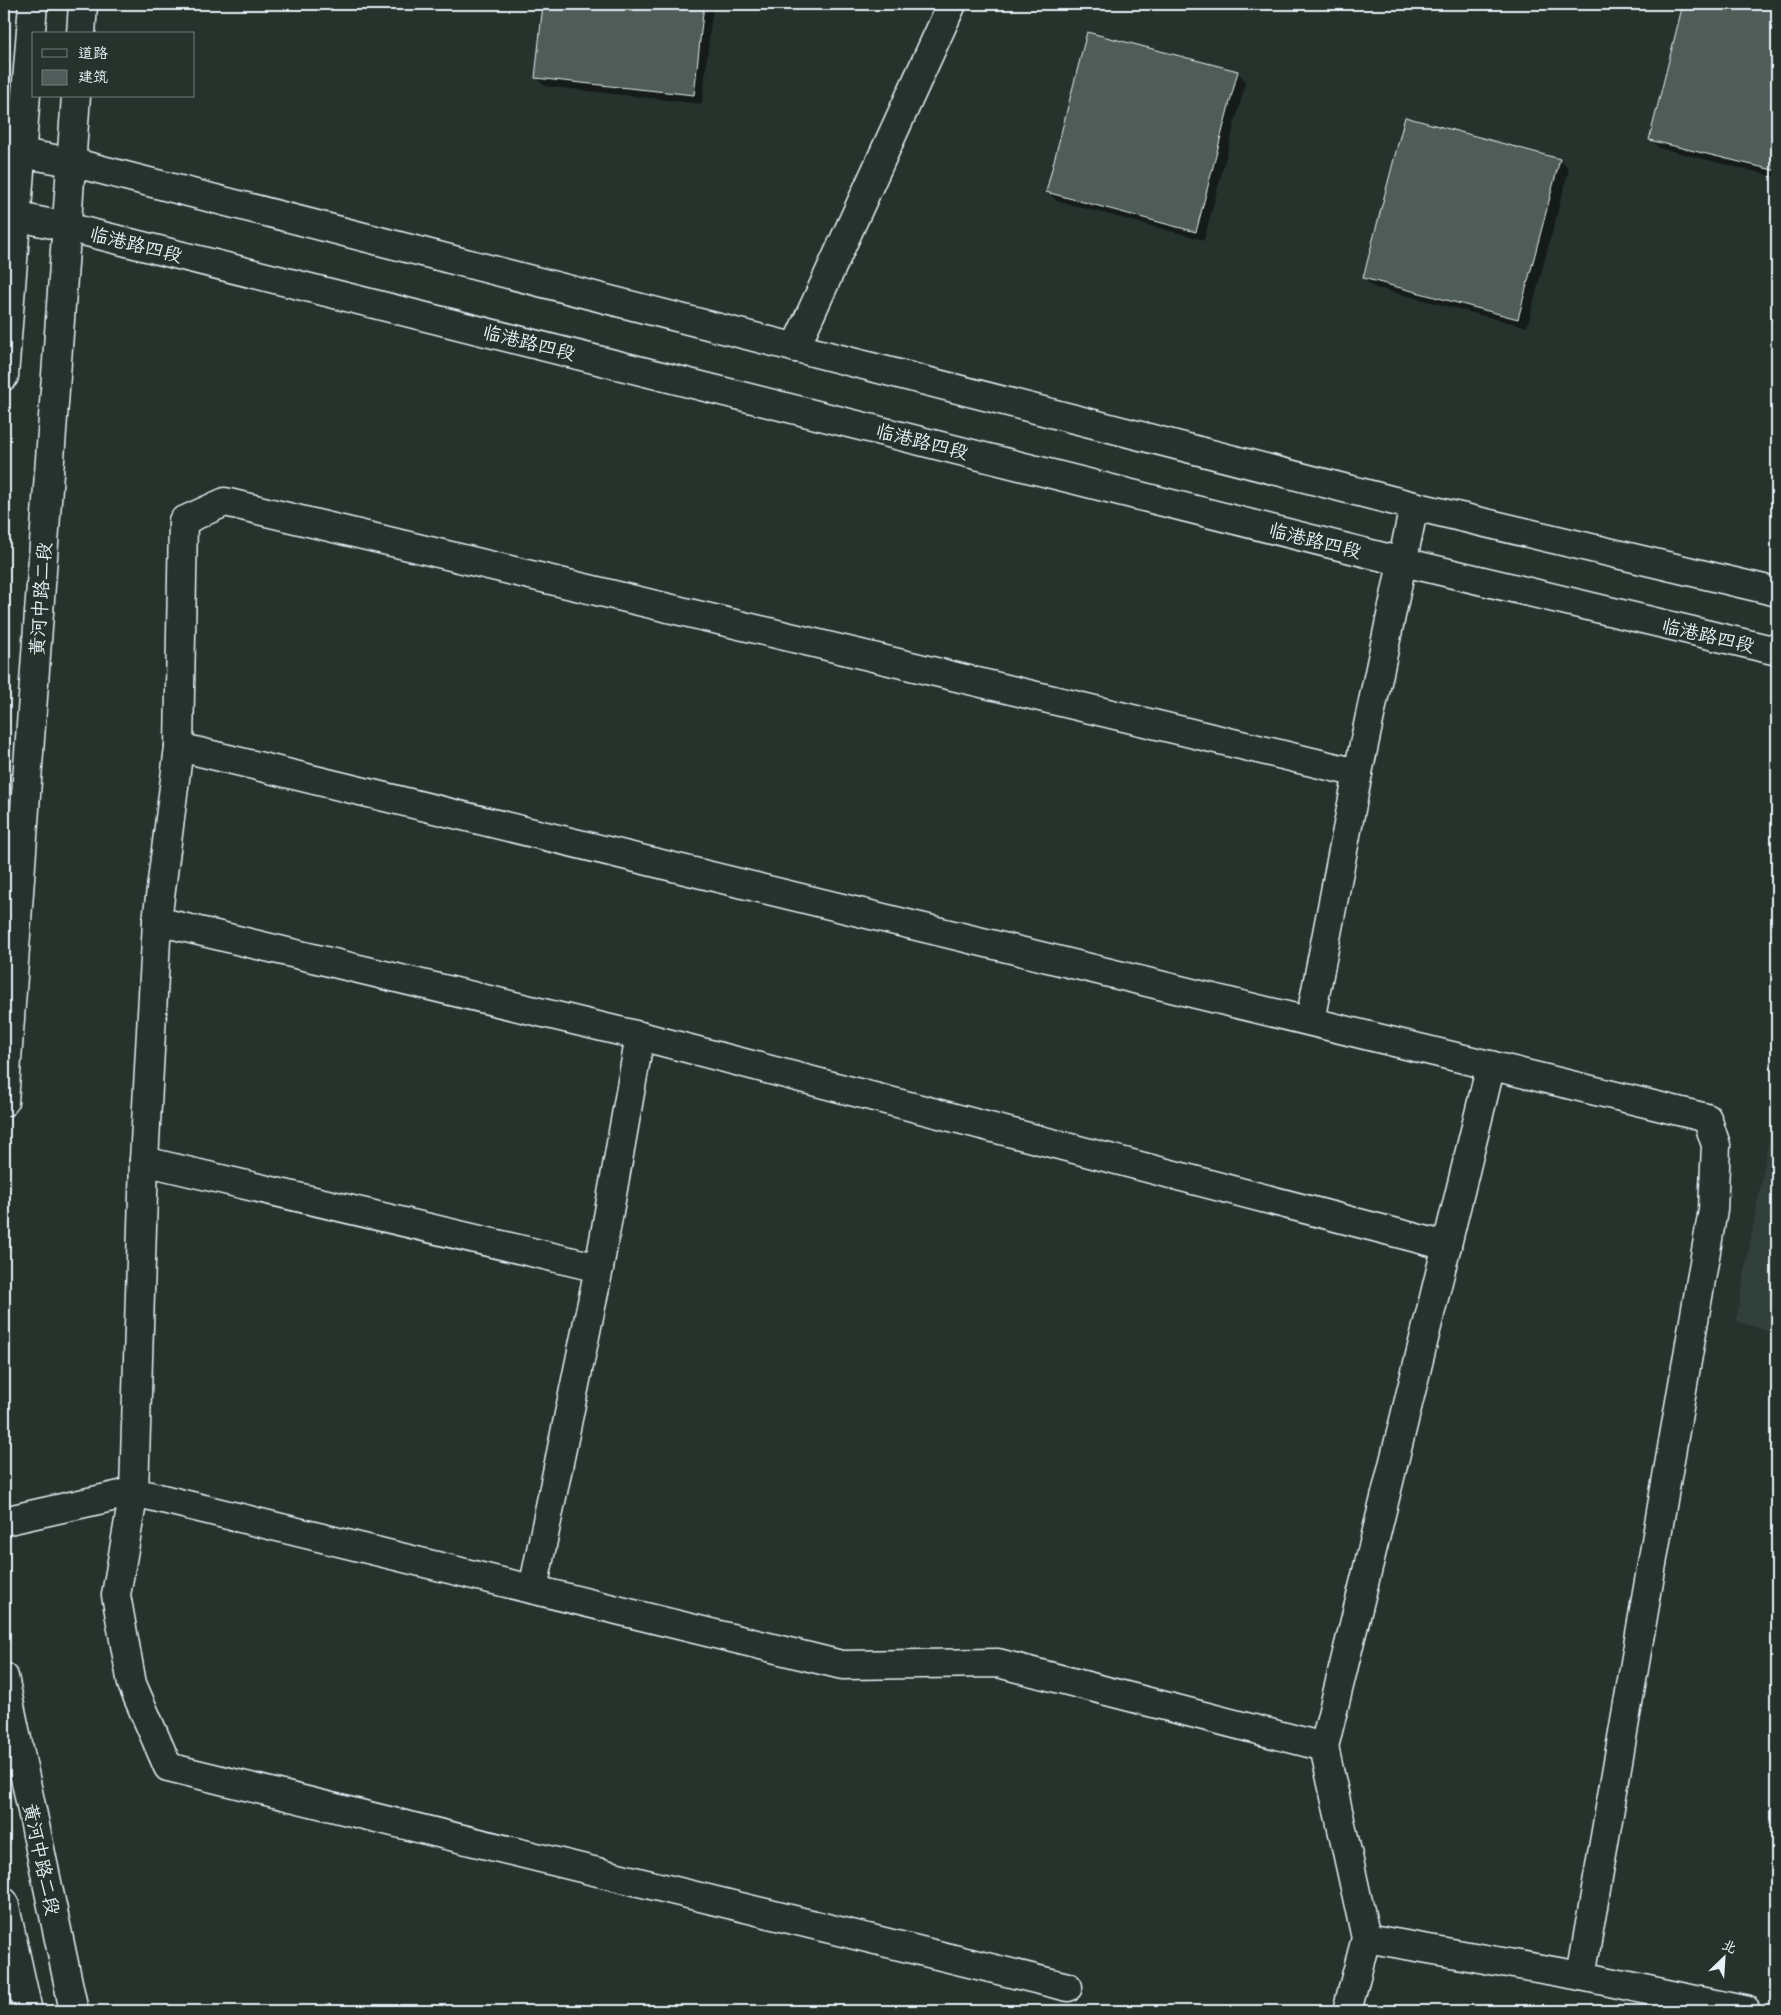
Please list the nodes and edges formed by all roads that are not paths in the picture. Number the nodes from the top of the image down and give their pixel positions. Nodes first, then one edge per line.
1 (33, 4) edge
2 (83, 4) edge
3 (952, 4) edge
4 (81, 32) edge
5 (76, 98) edge
6 (12, 152) edge
7 (71, 162) junction
8 (10, 215) edge
9 (67, 227) junction
10 (795, 348) junction
11 (4, 376) edge
12 (1414, 506) junction
13 (1403, 562) junction
14 (1777, 592) edge
15 (1777, 651) edge
16 (179, 748) junction
17 (1358, 773) junction
18 (157, 921) junction
19 (1310, 1021) junction
20 (640, 1036) junction
21 (1491, 1065) junction
22 (4, 1102) edge
23 (144, 1161) junction
24 (1447, 1246) junction
25 (599, 1268) junction
26 (134, 1492) junction
27 (4, 1521) edge
28 (533, 1589) junction
29 (4, 1677) edge
30 (1324, 1747) junction
31 (4, 1902) edge
32 (1366, 1938) junction
33 (1581, 1976) junction
34 (1068, 1987) dead end
35 (28, 2011) edge
36 (74, 2011) edge
37 (1348, 2011) edge
38 (1748, 2011) edge

1 - 6 street
2 - 4 street
3 - 10 street
5 - 7 street, 黄河中路二段
6 - 7 street
6 - 8 street
7 - 9 street, 黄河中路二段
7 - 10 street
8 - 9 street, 临港路四段
8 - 11 street
9 - 13 street, 临港路四段
9 - 22 street, 黄河中路二段
10 - 12 street
12 - 13 street
12 - 14 street
13 - 15 street, 临港路四段
13 - 17 street
16 - 17 street
16 - 18 street
16 - 19 street
17 - 19 street
18 - 20 street
18 - 23 street
19 - 21 street
20 - 24 street
20 - 25 street
21 - 24 street
21 - 33 street
23 - 25 street
23 - 26 street
24 - 30 street
25 - 28 street
26 - 27 street
26 - 28 street
26 - 34 street
28 - 30 street
29 - 36 street, 黄河中路二段
30 - 32 street
31 - 35 street
32 - 33 street
32 - 37 street
33 - 38 street

